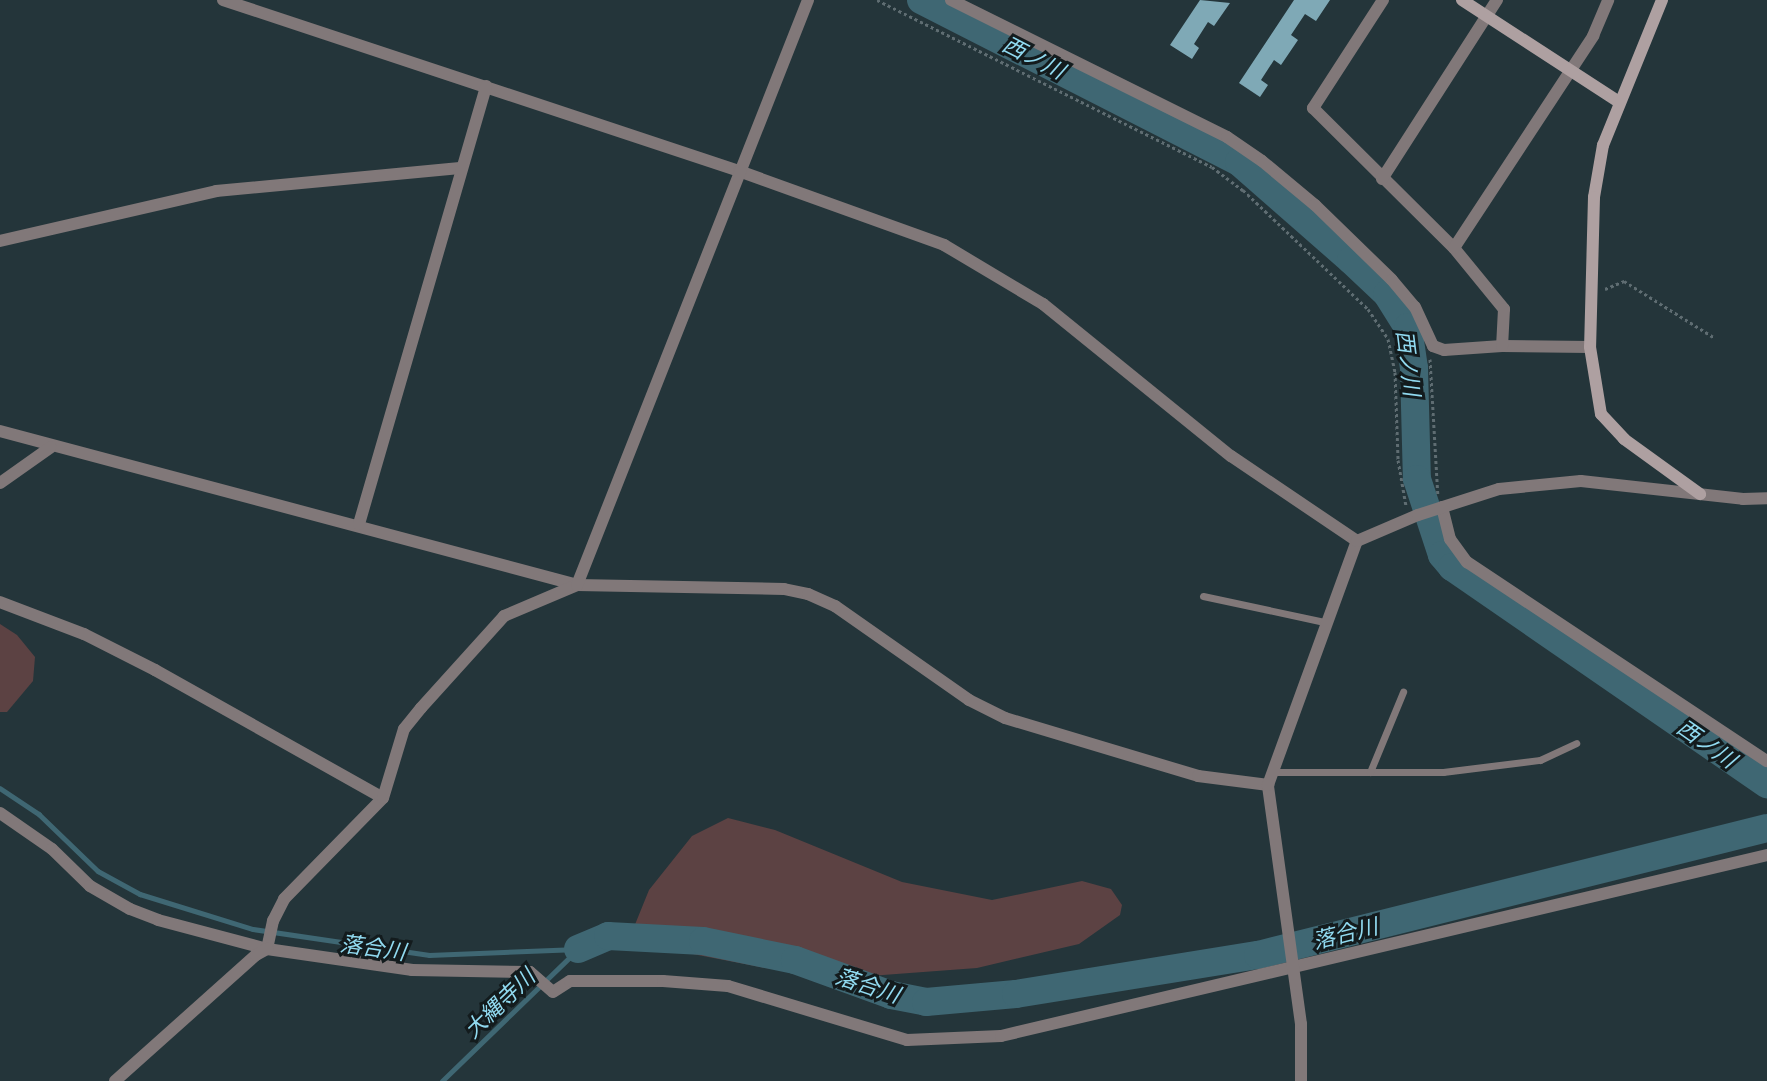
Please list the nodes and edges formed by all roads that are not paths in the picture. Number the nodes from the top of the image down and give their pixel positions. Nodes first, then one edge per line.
1 (224, 0) edge
2 (808, 0) edge
3 (951, 0) edge
4 (1383, 0) edge
5 (1462, 0) edge
6 (1497, 0) edge
7 (1608, 0) edge
8 (1662, 0) edge
9 (1486, 16) junction
10 (1569, 70) junction
11 (486, 86) junction
12 (1619, 102) junction
13 (460, 168) junction
14 (739, 171) junction
15 (1382, 179) junction
16 (0, 241) edge
17 (1454, 248) junction
18 (1502, 346) junction
19 (1590, 347) junction
20 (0, 431) edge
21 (51, 447) junction
22 (0, 483) edge
23 (1700, 494) junction
24 (1767, 498) edge
25 (1437, 509) junction
26 (359, 524) junction
27 (1357, 541) junction
28 (577, 585) junction
29 (1203, 597) dead end
30 (0, 602) edge
31 (1324, 622) junction
32 (1403, 692) dead end
33 (1576, 743) dead end
34 (1767, 761) edge
35 (1272, 772) junction
36 (1370, 772) junction
37 (1268, 785) junction
38 (383, 798) junction
39 (0, 813) edge
40 (1767, 855) edge
41 (267, 949) junction
42 (1292, 968) junction
43 (115, 1081) edge
44 (1300, 1081) edge

1 - 11 street
2 - 14 street
3 - 18 street
4 - 15 street
5 - 9 street
6 - 9 street
7 - 10 street
8 - 12 street
9 - 10 street
9 - 15 street
10 - 12 street
10 - 17 street
11 - 13 street
11 - 14 street
12 - 19 street
13 - 16 street
13 - 26 street
14 - 27 street
14 - 28 street
15 - 17 street
17 - 18 street
18 - 19 street
19 - 23 street
20 - 21 street
21 - 22 street
21 - 26 street
23 - 24 street
23 - 25 street
25 - 27 street
25 - 34 street
26 - 28 street
27 - 31 street
28 - 37 street
28 - 38 street
29 - 31 lane
30 - 38 street
31 - 35 street
32 - 36 lane
33 - 36 lane
35 - 36 lane
35 - 37 street
37 - 42 street
38 - 41 street
39 - 41 street
40 - 42 street
41 - 42 street
41 - 43 street
42 - 44 street

